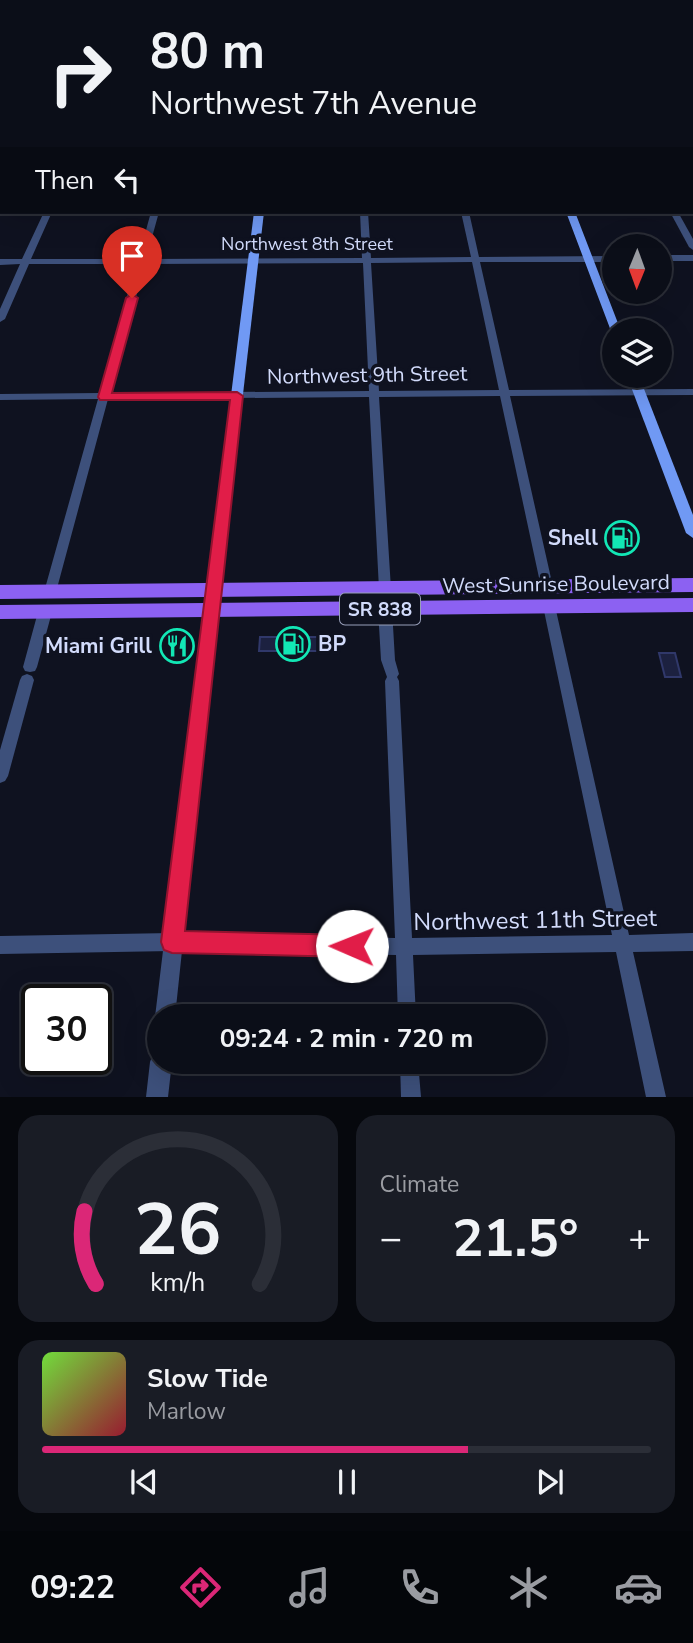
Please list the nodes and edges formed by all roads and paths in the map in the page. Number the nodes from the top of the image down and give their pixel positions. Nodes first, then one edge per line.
1 (47, 214) edge
2 (154, 214) edge
3 (259, 214) edge
4 (364, 214) edge
5 (465, 214) edge
6 (571, 214) edge
7 (675, 214) edge
8 (693, 247) edge
9 (672, 258) edge
10 (693, 258) edge
11 (475, 259) junction
12 (589, 259) junction
13 (602, 259) edge
14 (253, 260) junction
15 (367, 260) junction
16 (142, 261) junction
17 (0, 262) edge
18 (25, 262) junction
19 (611, 318) edge
20 (0, 319) edge
21 (638, 388) edge
22 (639, 392) junction
23 (693, 392) edge
24 (505, 393) junction
25 (374, 394) junction
26 (237, 396) junction
27 (0, 397) edge
28 (104, 397) junction
29 (693, 533) edge
30 (693, 585) edge
31 (385, 589) junction
32 (0, 592) edge
33 (50, 592) junction
34 (214, 592) junction
35 (548, 596) junction
36 (693, 605) edge
37 (385, 609) junction
38 (211, 611) junction
39 (0, 612) edge
40 (46, 612) junction
41 (0, 776) edge
42 (172, 942) junction
43 (693, 942) edge
44 (622, 943) junction
45 (0, 945) edge
46 (403, 947) junction
47 (166, 1004) edge
48 (406, 1004) edge
49 (160, 1074) edge
50 (410, 1074) edge
51 (157, 1097) edge
52 (411, 1097) edge
53 (656, 1097) edge

1 - 18 street
2 - 16 street
3 - 14 main road
4 - 15 street
5 - 11 street
6 - 12 main road
7 - 8 street
9 - 10 street
11 - 12 street, Northwest 8th Street
11 - 15 street, Northwest 8th Street
11 - 24 street
12 - 13 street, Northwest 8th Street
12 - 19 main road
14 - 15 street, Northwest 8th Street
14 - 16 street, Northwest 8th Street
14 - 26 main road
15 - 25 street
16 - 18 street, Northwest 8th Street
16 - 28 street
17 - 18 street, Northwest 8th Street
18 - 20 street
21 - 22 main road
22 - 23 street, Northwest 9th Street
22 - 24 street, Northwest 9th Street
22 - 29 main road
24 - 25 street, Northwest 9th Street
24 - 35 street
25 - 26 street, Northwest 9th Street
25 - 31 street
26 - 28 street, Northwest 9th Street
26 - 34 main road
27 - 28 street, Northwest 9th Street
28 - 33 street
30 - 35 main road, West Sunrise Boulevard / SR 838
31 - 34 main road, West Sunrise Boulevard / SR 838
31 - 35 main road, West Sunrise Boulevard / SR 838
32 - 33 main road, West Sunrise Boulevard / SR 838
33 - 34 main road, West Sunrise Boulevard / SR 838
34 - 38 main road
35 - 36 main road, West Sunrise Boulevard / SR 838
35 - 37 main road, West Sunrise Boulevard / SR 838
35 - 44 street
37 - 38 main road, West Sunrise Boulevard / SR 838
37 - 46 street
38 - 40 main road, West Sunrise Boulevard / SR 838
38 - 42 street
39 - 40 main road, West Sunrise Boulevard / SR 838
40 - 41 street
42 - 45 street, Northwest 11th Street
42 - 46 street, Northwest 11th Street
42 - 47 street
43 - 44 street, Northwest 11th Street
44 - 46 street, Northwest 11th Street
44 - 53 street
46 - 48 street
49 - 51 street
50 - 52 street

